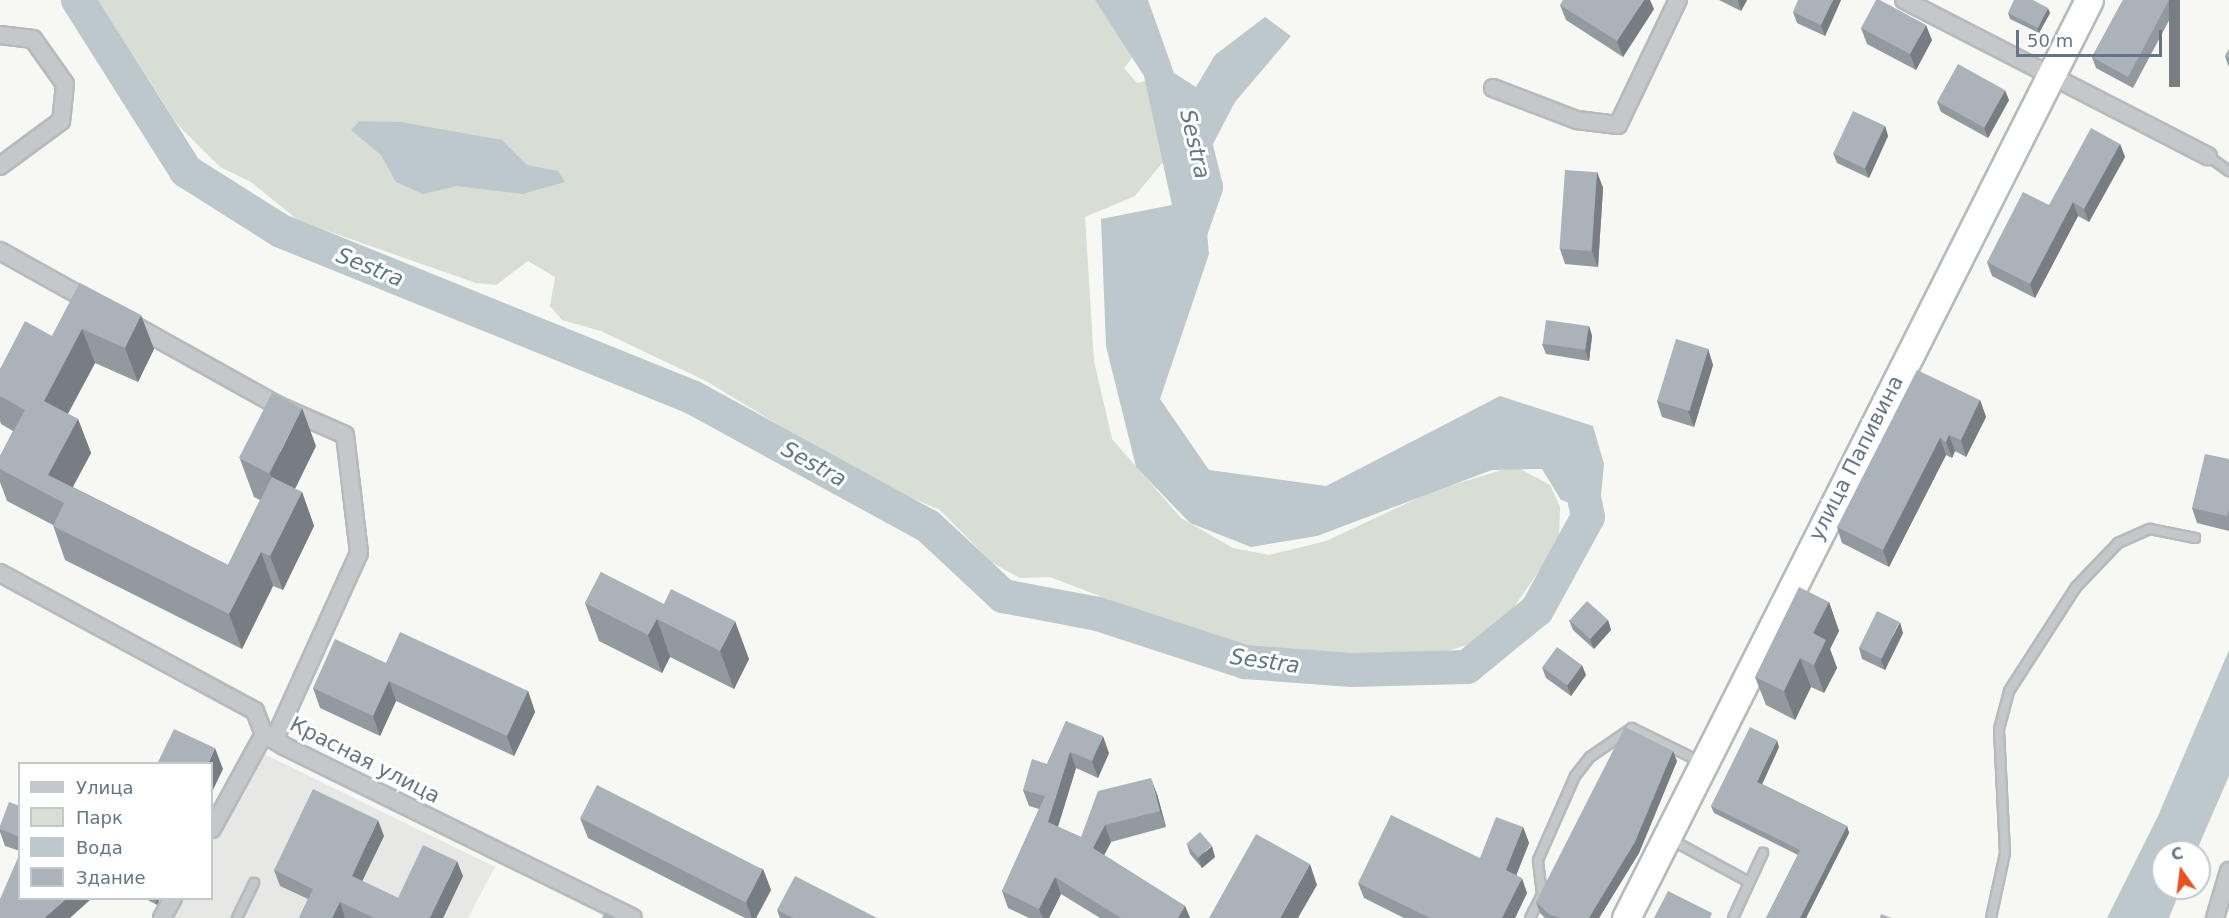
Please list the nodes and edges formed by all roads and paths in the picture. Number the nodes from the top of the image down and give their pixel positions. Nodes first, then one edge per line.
1 (1678, 0) edge
2 (1904, 0) edge
3 (2089, 0) edge
4 (0, 35) edge
5 (2051, 76) junction
6 (1493, 88) dead end
7 (2208, 156) joint
8 (0, 166) edge
9 (2228, 167) edge
10 (0, 251) edge
11 (2195, 537) dead end
12 (0, 573) edge
13 (269, 737) junction
14 (1701, 763) junction
15 (213, 827) edge
16 (1666, 838) junction
17 (1763, 853) dead end
18 (2229, 871) edge
19 (1749, 882) junction
20 (254, 883) dead end
21 (172, 900) edge
22 (2225, 903) edge
23 (162, 918) edge
24 (237, 918) edge
25 (633, 918) edge
26 (1530, 918) edge
27 (1626, 918) edge
28 (1733, 918) edge
29 (1991, 918) edge
30 (2215, 918) edge

1 - 6 street
2 - 5 street
3 - 5 highway, улица Папивина
4 - 8 street
5 - 7 street
5 - 14 highway, улица Папивина
7 - 9 lane
10 - 13 street
11 - 29 lane
12 - 13 street, Красная улица
13 - 15 street
13 - 25 street, Красная улица
14 - 16 highway, улица Папивина
14 - 26 lane
16 - 19 lane
16 - 27 highway, улица Папивина
17 - 19 lane
18 - 22 street
19 - 28 lane
20 - 24 lane
21 - 23 street
22 - 30 street

